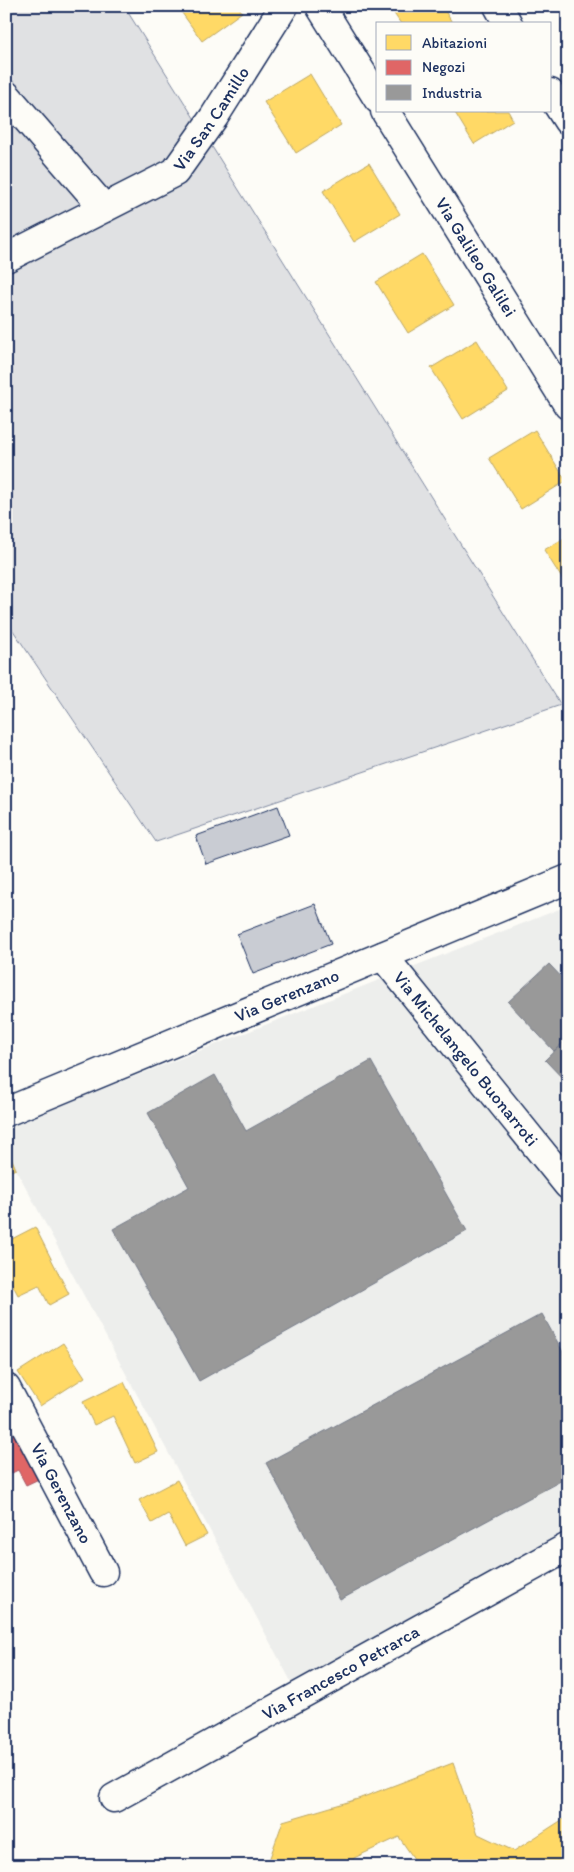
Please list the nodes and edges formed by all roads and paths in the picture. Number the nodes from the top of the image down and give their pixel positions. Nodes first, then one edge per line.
1 (284, 6) edge
2 (320, 6) edge
3 (498, 6) edge
4 (507, 22) edge
5 (6, 95) edge
6 (376, 96) edge
7 (552, 96) edge
8 (386, 112) edge
9 (568, 121) edge
10 (104, 208) junction
11 (6, 258) edge
12 (568, 404) edge
13 (566, 882) edge
14 (383, 956) junction
15 (6, 1112) edge
16 (568, 1185) edge
17 (6, 1388) edge
18 (568, 1547) edge
19 (102, 1572) dead end
20 (114, 1798) dead end

1 - 10 street, Via San Camillo
2 - 6 street
3 - 4 street
5 - 10 street
7 - 9 street
8 - 12 street, Via Galileo Galilei
10 - 11 street, Via San Camillo
13 - 14 street, Via Gerenzano
14 - 15 street, Via Gerenzano
14 - 16 street, Via Michelangelo Buonarroti
17 - 19 street, Via Gerenzano
18 - 20 street, Via Francesco Petrarca

